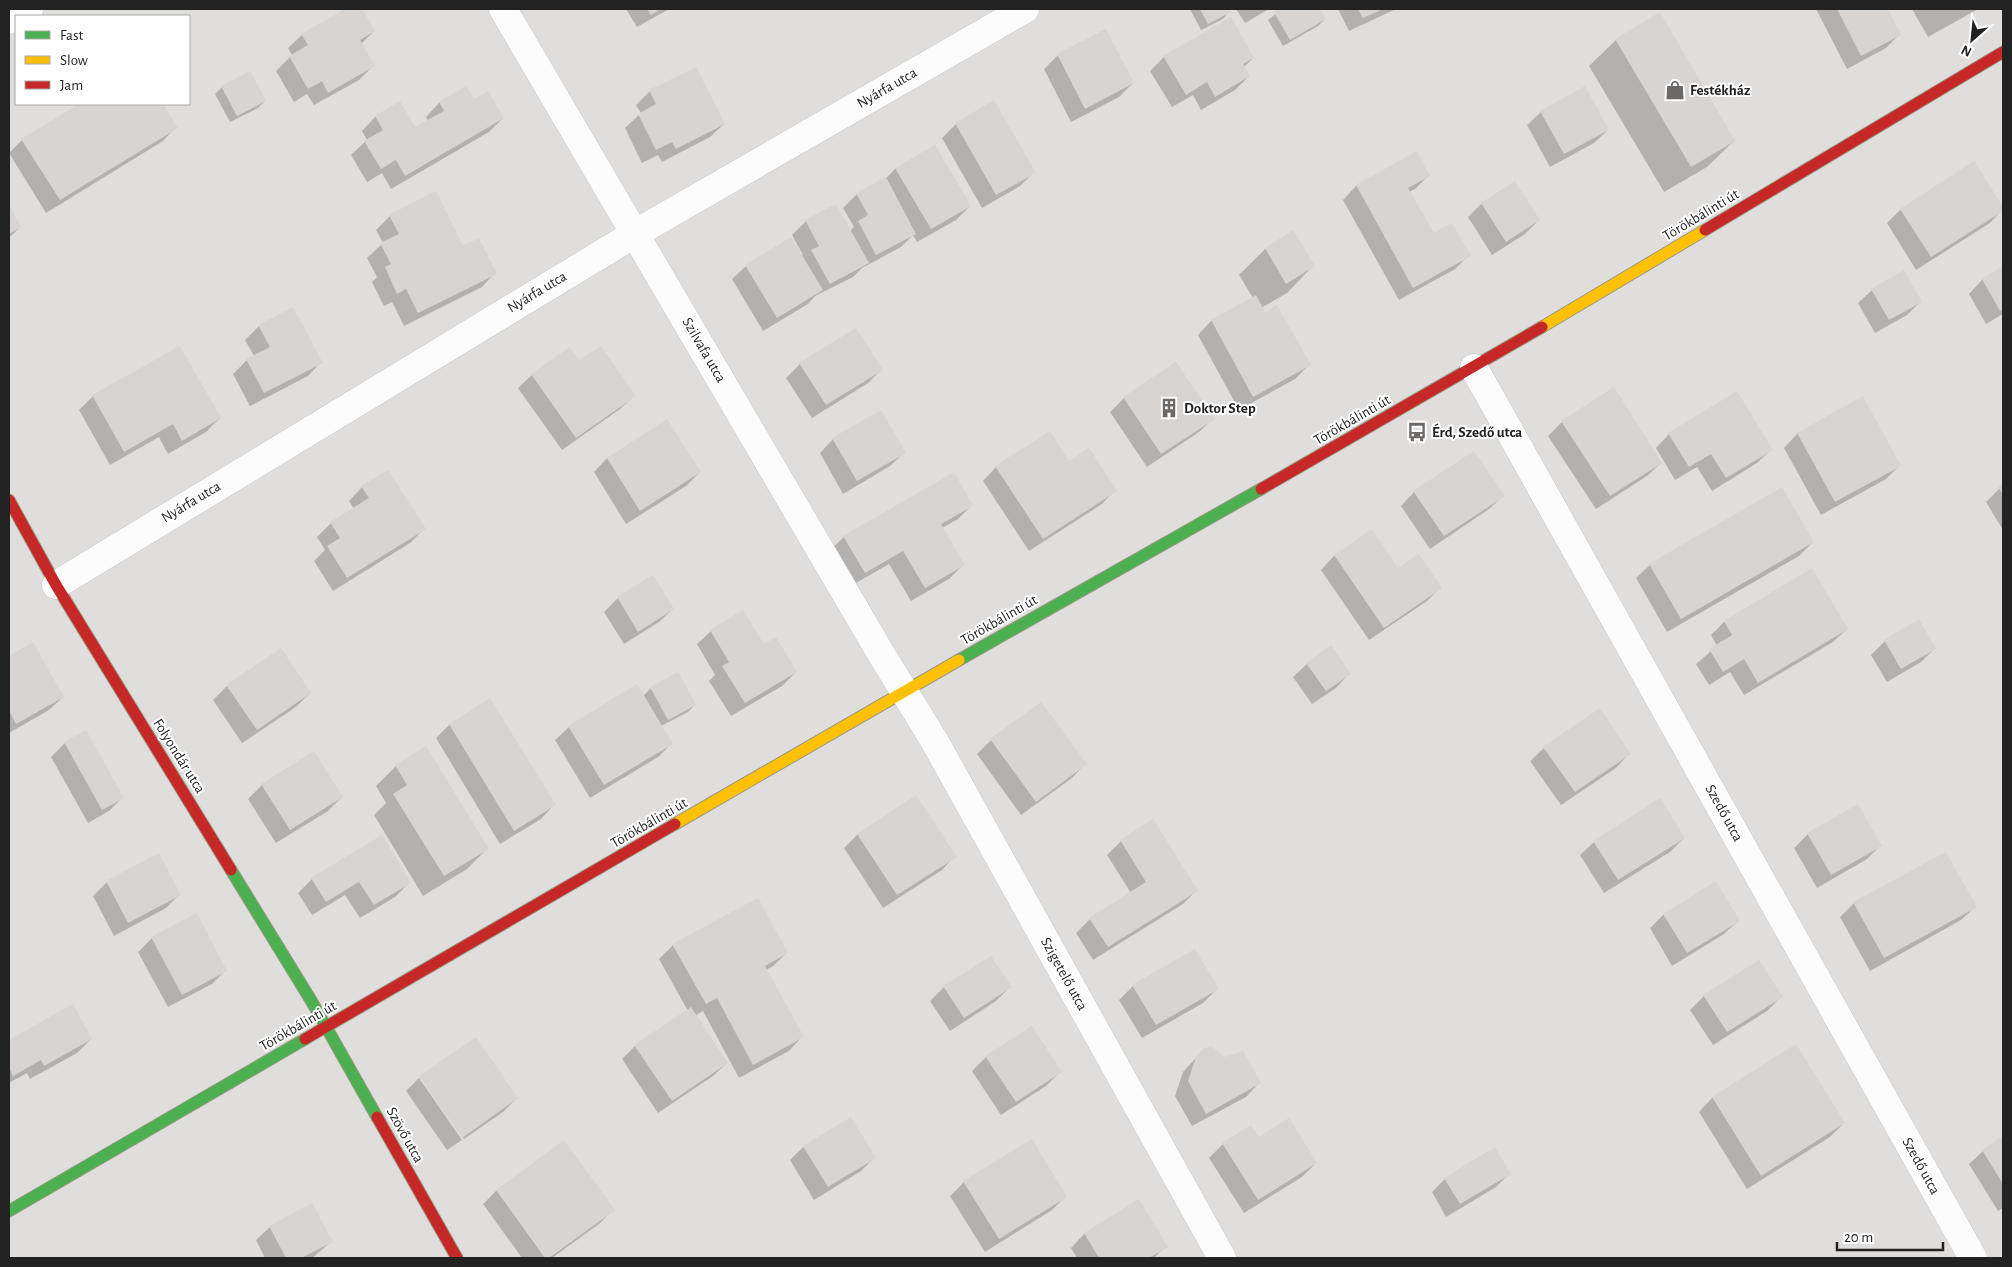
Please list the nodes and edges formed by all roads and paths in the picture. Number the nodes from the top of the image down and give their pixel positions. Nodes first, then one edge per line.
1 (503, 9) edge
2 (1024, 9) edge
3 (2003, 52) edge
4 (636, 233) junction
5 (1474, 368) junction
6 (9, 500) edge
7 (56, 585) junction
8 (904, 691) junction
9 (326, 1027) junction
10 (9, 1211) edge
11 (457, 1258) edge
12 (1222, 1258) edge
13 (1972, 1258) edge

1 - 4 street, Szilvafa utca
2 - 4 street, Nyárfa utca
3 - 5 main road, Törökbálinti út
4 - 7 street, Nyárfa utca
4 - 8 street, Szilvafa utca
5 - 8 main road, Törökbálinti út
5 - 13 street, Szedő utca
6 - 7 main road, Folyondár utca
7 - 9 main road, Folyondár utca
8 - 9 main road, Törökbálinti út
8 - 12 street, Szigetelő utca
9 - 10 main road, Törökbálinti út
9 - 11 main road, Szövő utca

